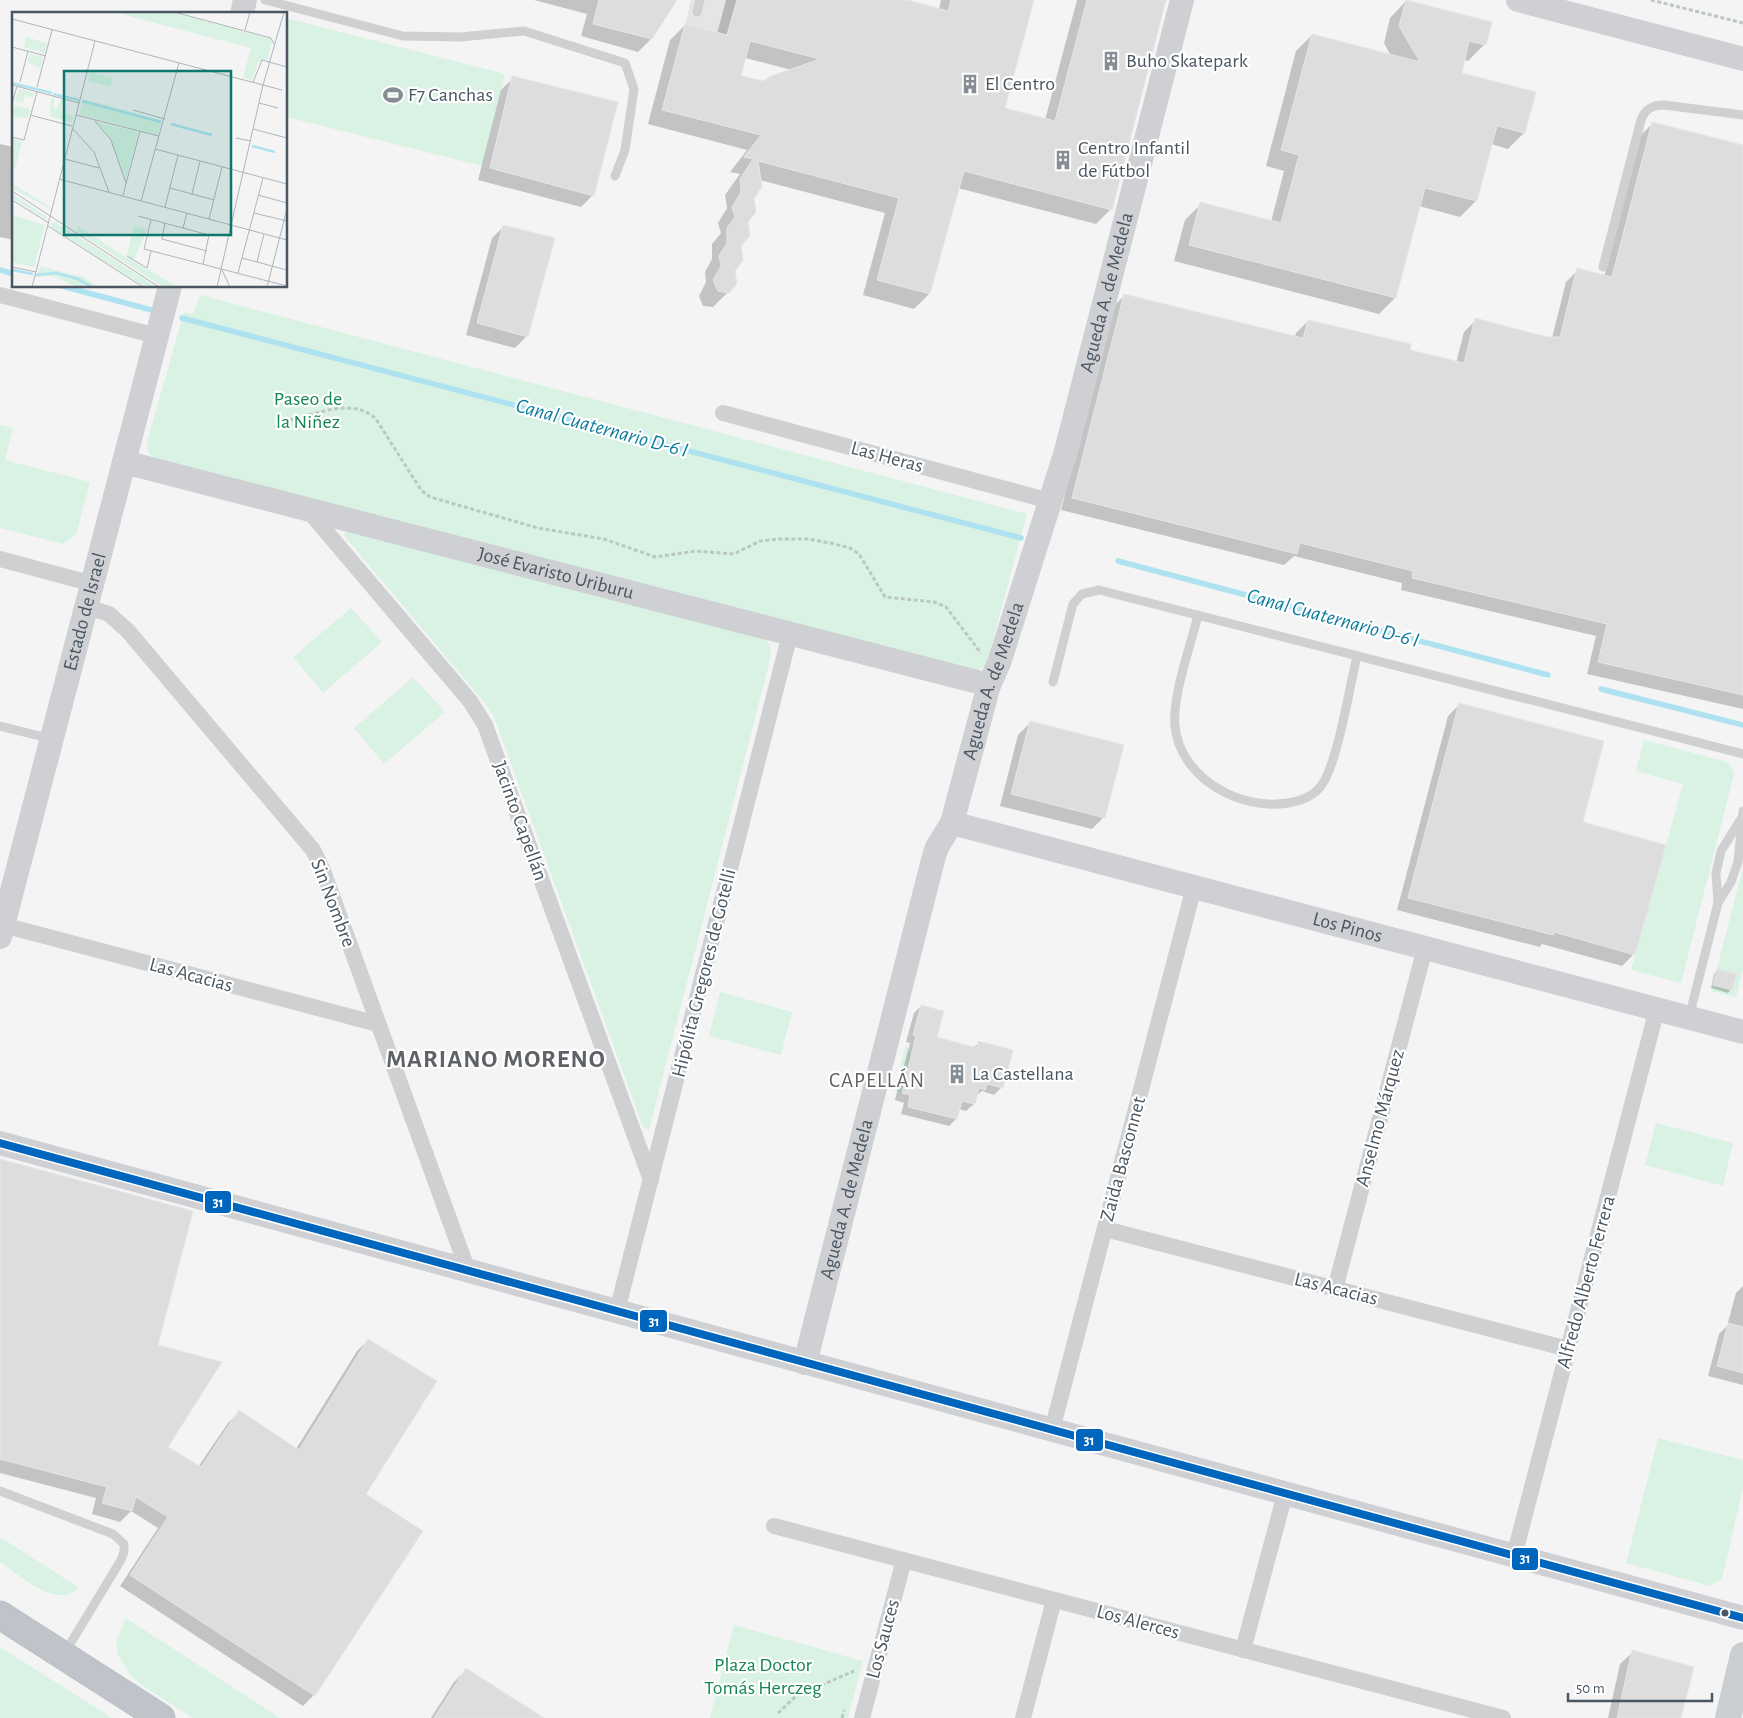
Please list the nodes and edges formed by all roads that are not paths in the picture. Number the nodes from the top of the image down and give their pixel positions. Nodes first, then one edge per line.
1 (265, 0) edge
2 (700, 0) edge
3 (1182, 0) edge
4 (1518, 0) edge
5 (697, 12) dead end
6 (1743, 59) edge
7 (1743, 115) edge
8 (615, 176) dead end
9 (1603, 267) dead end
10 (170, 288) edge
11 (0, 295) edge
12 (158, 336) junction
13 (723, 413) dead end
14 (124, 462) junction
15 (1050, 501) junction
16 (307, 509) junction
17 (0, 559) edge
18 (92, 584) junction
19 (86, 607) junction
20 (1198, 615) junction
21 (790, 634) junction
22 (1357, 656) junction
23 (1053, 682) dead end
24 (989, 685) junction
25 (0, 726) edge
26 (52, 739) junction
27 (1743, 754) edge
28 (1742, 815) edge
29 (952, 823) junction
30 (1194, 887) junction
31 (1718, 903) junction
32 (2, 931) edge
33 (1425, 948) junction
34 (1657, 1009) junction
35 (1689, 1018) junction
36 (378, 1024) junction
37 (1743, 1032) edge
38 (0, 1143) edge
39 (651, 1180) junction
40 (1105, 1229) junction
41 (468, 1271) junction
42 (1335, 1289) junction
43 (617, 1311) junction
44 (1568, 1349) junction
45 (805, 1362) junction
46 (1052, 1430) junction
47 (0, 1491) edge
48 (1285, 1494) junction
49 (774, 1526) dead end
50 (1514, 1556) junction
51 (904, 1560) junction
52 (1054, 1600) junction
53 (0, 1615) edge
54 (1743, 1618) edge
55 (1244, 1650) junction
56 (64, 1654) junction
57 (1743, 1655) edge
58 (161, 1718) edge
59 (862, 1718) edge
60 (1023, 1718) edge
61 (1503, 1718) edge
62 (1728, 1718) edge

1 - 8 lane
2 - 5 lane
3 - 15 street, Agueda A. de Medela
4 - 6 street
7 - 9 lane
10 - 12 street, Estado de Israel
11 - 12 street
12 - 14 street, Estado de Israel
13 - 15 street, Las Heras
14 - 16 street, José Evaristo Uriburu
14 - 18 street, Estado de Israel
15 - 24 street, Agueda A. de Medela
16 - 21 street, José Evaristo Uriburu
16 - 39 street, Jacinto Capellán
17 - 18 street
18 - 19 street, Estado de Israel
19 - 26 street, Estado de Israel
19 - 36 street, Sin Nombre
20 - 22 lane
20 - 22 lane
20 - 23 lane
21 - 24 street, José Evaristo Uriburu
21 - 39 street, Hipólita Gregores de Gotelli
22 - 27 lane
24 - 29 street, Agueda A. de Medela
25 - 26 lane
26 - 32 street, Estado de Israel
28 - 31 lane
28 - 31 lane
29 - 30 street, Los Pinos
29 - 45 street, Agueda A. de Medela
30 - 33 street, Los Pinos
30 - 40 street, Zaida Basconnet
31 - 35 lane
32 - 36 street, Las Acacias
33 - 34 street, Los Pinos
33 - 42 street, Anselmo Márquez
34 - 35 street, Los Pinos
34 - 44 street, Alfredo Alberto Ferrera
35 - 37 street, Los Pinos
36 - 41 street, Sin Nombre
38 - 41 street
39 - 43 street, Hipólita Gregores de Gotelli
40 - 42 street, Las Acacias
40 - 46 street, Zaida Basconnet
41 - 43 street
42 - 44 street, Las Acacias
43 - 45 street
44 - 50 street, Alfredo Alberto Ferrera
45 - 46 street
46 - 48 street
47 - 56 lane
48 - 50 street
48 - 55 street
49 - 51 street, Los Alerces
50 - 54 street
51 - 52 street, Los Alerces
51 - 59 street, Los Sauces
52 - 55 street, Los Alerces
52 - 60 street
53 - 56 highway
55 - 61 street, Los Alerces
56 - 58 highway
57 - 62 main road

